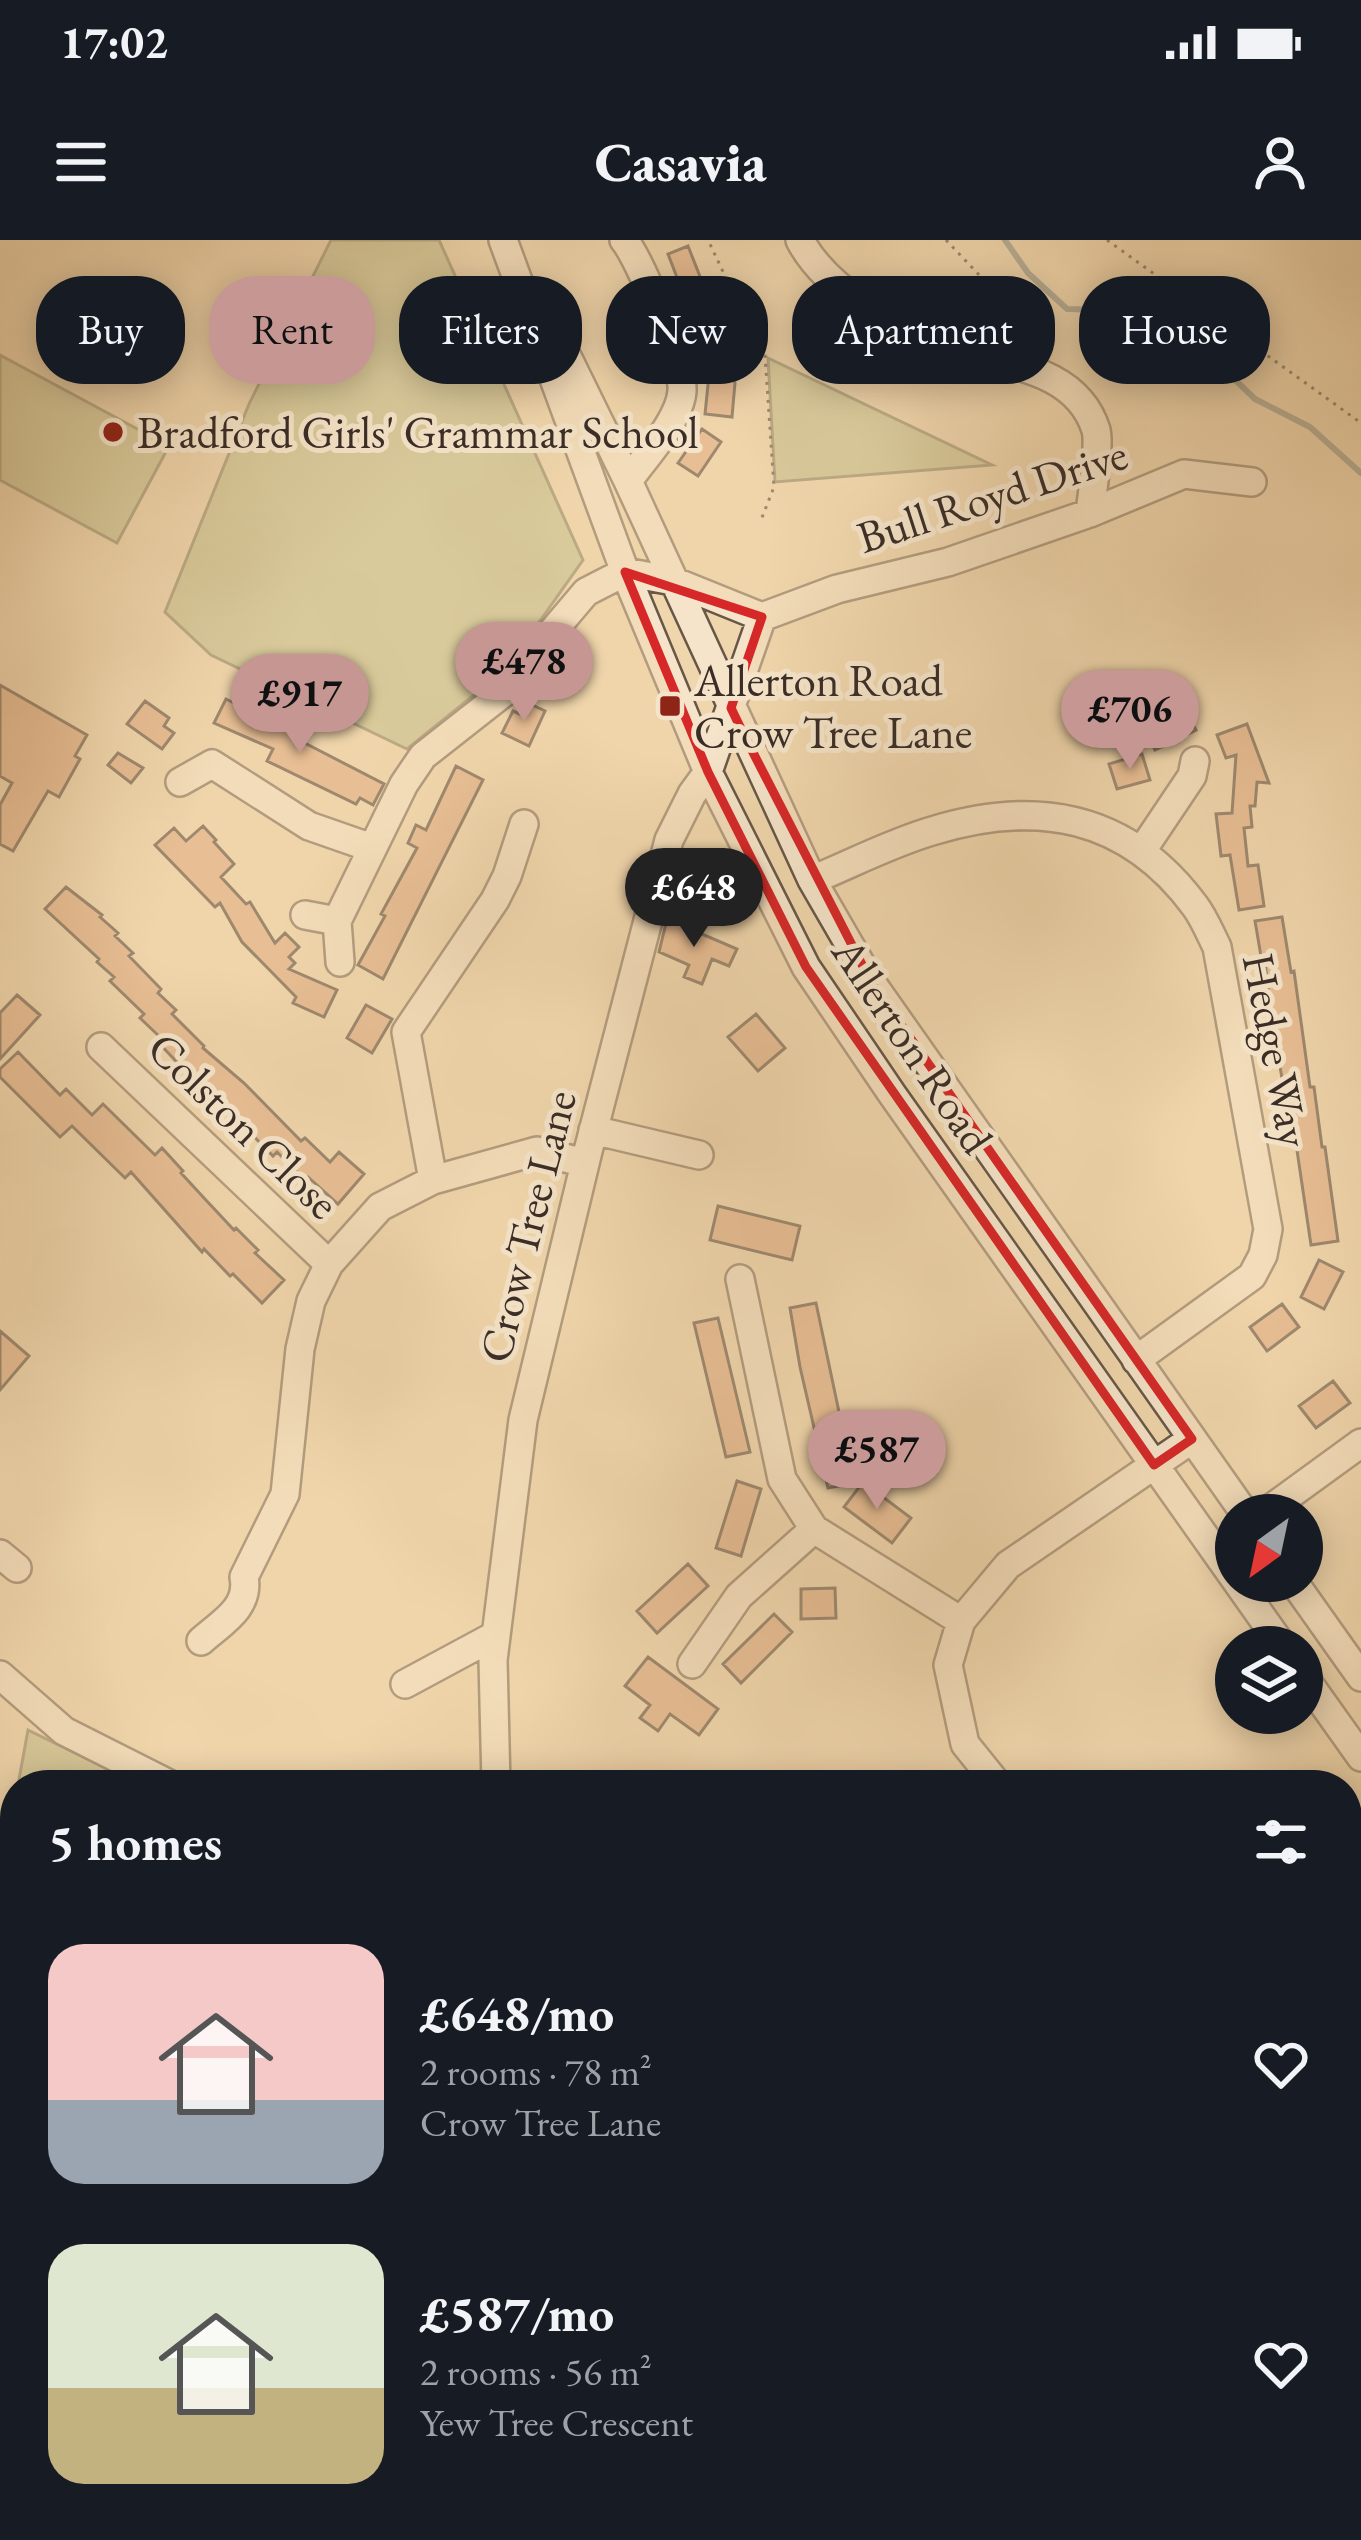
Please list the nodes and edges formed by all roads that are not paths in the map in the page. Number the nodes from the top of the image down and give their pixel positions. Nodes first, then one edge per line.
1 (506, 240) edge
2 (624, 240) edge
3 (800, 240) edge
4 (628, 481) junction
5 (1252, 482) dead end
6 (1090, 513) junction
7 (625, 572) junction
8 (674, 581) junction
9 (762, 617) junction
10 (731, 708) junction
11 (1196, 761) dead end
12 (708, 772) junction
13 (179, 782) dead end
14 (524, 824) dead end
15 (372, 848) junction
16 (1141, 851) junction
17 (812, 880) junction
18 (305, 915) dead end
19 (337, 921) junction
20 (340, 962) dead end
21 (101, 1047) dead end
22 (593, 1130) junction
23 (699, 1155) dead end
24 (585, 1163) junction
25 (433, 1180) junction
26 (329, 1264) junction
27 (740, 1279) dead end
28 (1136, 1360) junction
29 (1192, 1439) junction
30 (1361, 1443) edge
31 (1154, 1466) junction
32 (1231, 1494) edge
33 (1291, 1494) edge
34 (814, 1529) junction
35 (1308, 1602) edge
36 (961, 1621) junction
37 (1268, 1626) edge
38 (496, 1635) junction
39 (201, 1641) dead end
40 (692, 1664) dead end
41 (0, 1675) edge
42 (1361, 1677) edge
43 (405, 1684) dead end
44 (1323, 1704) edge
45 (1361, 1757) edge
46 (141, 1770) edge
47 (496, 1770) edge
48 (986, 1770) edge

1 - 4 street, Allerton Road
1 - 7 street, Allerton Road
2 - 4 street
3 - 6 street
4 - 8 street, Allerton Road
5 - 6 street, Bull Royd Drive
6 - 9 street, Bull Royd Drive
7 - 8 street
7 - 12 street, Allerton Road
7 - 15 street
8 - 9 street
8 - 10 street, Allerton Road
9 - 10 street
10 - 12 street, Crow Tree Lane
10 - 17 street, Allerton Road
11 - 16 street
12 - 22 street, Crow Tree Lane
12 - 31 street, Allerton Road
13 - 15 street
14 - 25 street
15 - 19 street
16 - 17 street, Hedge Way
16 - 28 street, Hedge Way
17 - 28 street, Allerton Road
18 - 19 street
19 - 20 street
21 - 26 street, Colston Close
22 - 23 street
22 - 24 street, Crow Tree Lane
24 - 25 street
24 - 38 street, Crow Tree Lane
25 - 26 street
26 - 39 street
27 - 34 street
28 - 29 street, Allerton Road
29 - 31 street
29 - 32 street, Allerton Road
30 - 33 street
31 - 36 street
31 - 37 street, Allerton Road
34 - 36 street
34 - 40 street
35 - 42 street
36 - 48 street
38 - 43 street
38 - 47 street, Crow Tree Lane
41 - 46 street
44 - 45 street

